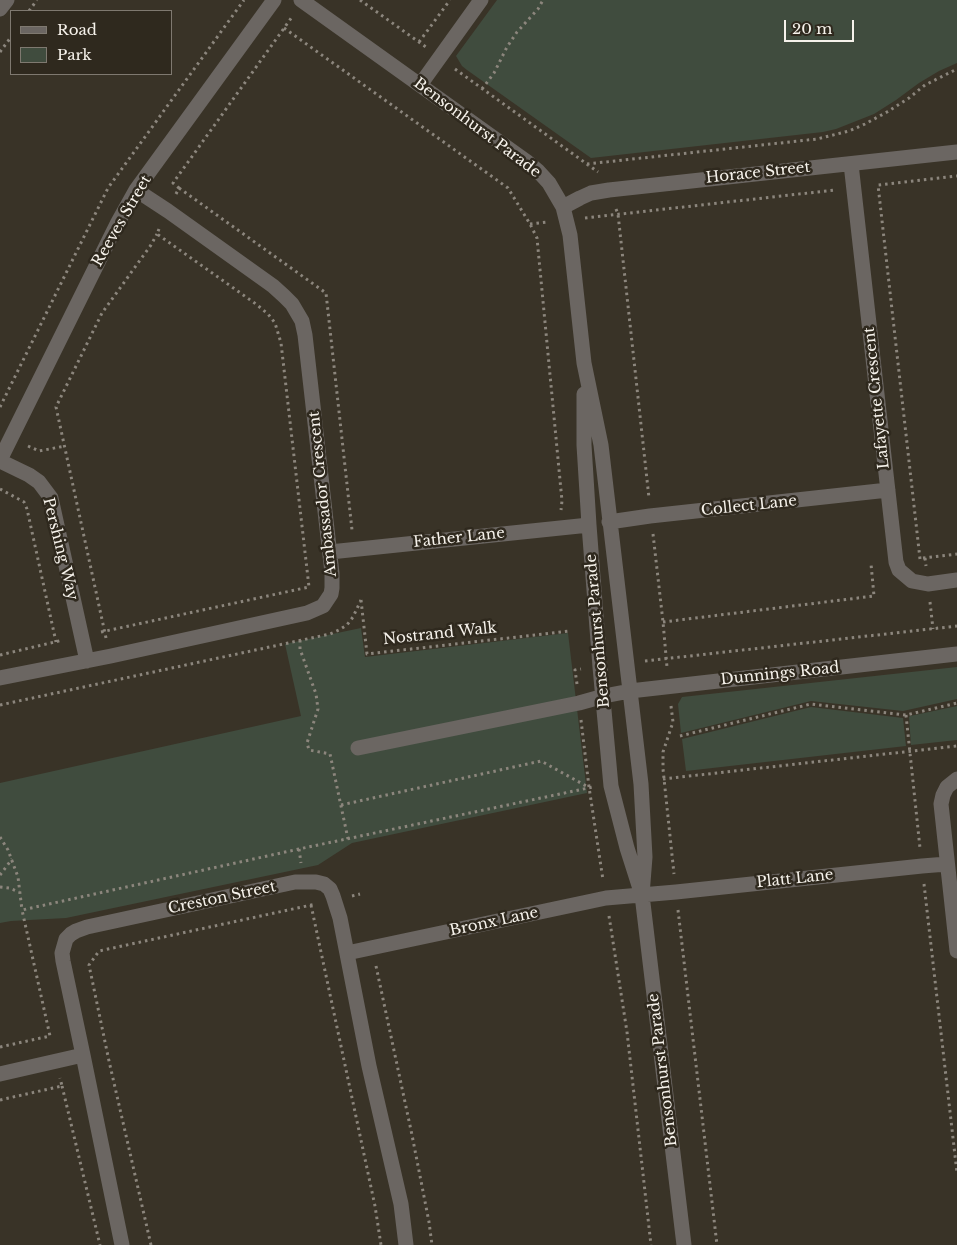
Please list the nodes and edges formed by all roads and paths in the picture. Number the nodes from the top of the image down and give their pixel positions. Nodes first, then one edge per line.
1 (7, 0) edge
2 (274, 0) edge
3 (450, 0) edge
4 (481, 0) edge
5 (543, 0) edge
6 (302, 1) edge
7 (0, 9) edge
8 (264, 13) junction
9 (284, 28) junction
10 (10, 38) edge
11 (419, 42) dead end
12 (0, 52) edge
13 (957, 69) edge
14 (420, 85) junction
15 (482, 88) dead end
16 (957, 152) edge
17 (587, 164) dead end
18 (851, 164) junction
19 (957, 176) edge
20 (878, 184) junction
21 (854, 188) junction
22 (136, 190) junction
23 (168, 211) junction
24 (565, 214) junction
25 (530, 224) junction
26 (157, 234) junction
27 (584, 363) junction
28 (11, 438) junction
29 (65, 446) junction
30 (0, 461) edge
31 (0, 489) edge
32 (888, 490) junction
33 (609, 522) junction
34 (589, 525) junction
35 (560, 528) junction
36 (330, 552) junction
37 (957, 554) edge
38 (920, 559) junction
39 (896, 562) junction
40 (870, 564) dead end
41 (957, 580) edge
42 (928, 584) junction
43 (663, 622) dead end
44 (957, 626) edge
45 (933, 629) junction
46 (105, 631) junction
47 (570, 631) dead end
48 (81, 636) junction
49 (300, 640) junction
50 (56, 642) junction
51 (957, 654) edge
52 (0, 655) edge
53 (110, 656) junction
54 (87, 661) junction
55 (626, 664) junction
56 (600, 667) junction
57 (0, 678) edge
58 (117, 680) junction
59 (630, 691) junction
60 (604, 696) junction
61 (579, 703) junction
62 (957, 703) edge
63 (0, 705) edge
64 (906, 714) junction
65 (673, 722) dead end
66 (680, 736) dead end
67 (957, 746) edge
68 (358, 748) dead end
69 (909, 751) junction
70 (664, 779) junction
71 (957, 779) edge
72 (641, 784) junction
73 (611, 786) junction
74 (589, 787) junction
75 (341, 805) junction
76 (0, 837) edge
77 (348, 839) junction
78 (299, 849) junction
79 (12, 859) junction
80 (947, 864) junction
81 (922, 866) junction
82 (0, 874) edge
83 (304, 882) junction
84 (0, 887) edge
85 (19, 892) junction
86 (676, 892) junction
87 (360, 894) dead end
88 (642, 895) junction
89 (606, 898) junction
90 (334, 900) junction
91 (311, 905) junction
92 (22, 910) junction
93 (372, 948) junction
94 (957, 951) edge
95 (346, 953) junction
96 (0, 1047) edge
97 (84, 1055) junction
98 (0, 1074) edge
99 (62, 1086) dead end
100 (957, 1173) edge
101 (100, 1245) edge
102 (122, 1245) edge
103 (151, 1245) edge
104 (380, 1245) edge
105 (406, 1245) edge
106 (432, 1245) edge
107 (651, 1245) edge
108 (684, 1245) edge
109 (717, 1245) edge

1 - 7 street
2 - 8 street, Reeves Street
3 - 11 path
4 - 14 street
5 - 15 path
6 - 9 path
6 - 14 street, Bensonhurst Parade
8 - 9 path
8 - 22 street, Reeves Street
9 - 23 path
9 - 25 path
10 - 12 path
13 - 17 path
14 - 24 street, Bensonhurst Parade
16 - 18 street, Horace Street
18 - 21 street, Lafayette Crescent
18 - 24 street, Horace Street
19 - 20 path
20 - 21 path
20 - 38 path
21 - 24 path
21 - 32 street, Lafayette Crescent
22 - 23 street, Ambassador Crescent
22 - 28 street, Reeves Street
23 - 26 path
23 - 36 street, Ambassador Crescent
24 - 25 path
24 - 27 street, Bensonhurst Parade
25 - 35 path
26 - 29 path
26 - 46 path
27 - 33 street, Bensonhurst Parade
27 - 34 street, Bensonhurst Parade
28 - 29 path
28 - 30 street, Reeves Street
29 - 46 path
30 - 48 street, Pershing Way
31 - 50 path
32 - 33 street, Collect Lane
32 - 39 street, Lafayette Crescent
33 - 55 street, Bensonhurst Parade
34 - 35 street, Father Lane
34 - 56 street, Bensonhurst Parade
35 - 36 street, Father Lane
36 - 53 street, Ambassador Crescent
37 - 38 path
38 - 39 path
39 - 42 street
40 - 43 path
41 - 42 street
42 - 45 path
44 - 45 path
45 - 55 path
46 - 48 path
46 - 53 path
47 - 49 path, Nostrand Walk
48 - 50 path
48 - 54 street, Pershing Way
49 - 58 path
49 - 75 path
50 - 52 path
51 - 59 street, Dunnings Road
53 - 54 street, Ambassador Crescent
53 - 58 path
54 - 57 street, Ambassador Crescent
55 - 59 street, Bensonhurst Parade
56 - 60 street, Bensonhurst Parade
56 - 61 path
58 - 63 path
59 - 60 street, Dunnings Road
59 - 72 street, Bensonhurst Parade
60 - 61 street, Dunnings Road
60 - 73 street, Bensonhurst Parade
61 - 68 street, Dunnings Road
61 - 74 path
62 - 64 path
64 - 66 path
64 - 69 path
65 - 70 path
67 - 69 path
69 - 70 path
69 - 81 path
70 - 72 path
70 - 86 path
71 - 80 street
72 - 88 street, Bensonhurst Parade
73 - 74 path
73 - 88 street, Bensonhurst Parade
74 - 75 path
74 - 77 path
74 - 89 path
75 - 77 path
76 - 79 path
77 - 78 path
78 - 83 path
78 - 92 path
79 - 82 path
79 - 85 path
80 - 81 street, Platt Lane
80 - 94 street
81 - 86 street, Platt Lane
81 - 100 path
83 - 90 street, Creston Street
83 - 91 path
83 - 97 street, Creston Street
84 - 85 path
85 - 92 path
86 - 88 street, Platt Lane
86 - 109 path
87 - 90 path
88 - 89 street, Bronx Lane
88 - 108 street, Bensonhurst Parade
89 - 93 street, Bronx Lane
89 - 107 path
90 - 91 path
90 - 95 street, Creston Street
91 - 103 path
91 - 104 path
92 - 96 path
93 - 95 street, Bronx Lane
93 - 106 path
95 - 105 street, Creston Street
97 - 98 street
97 - 102 street, Creston Street
99 - 101 path

